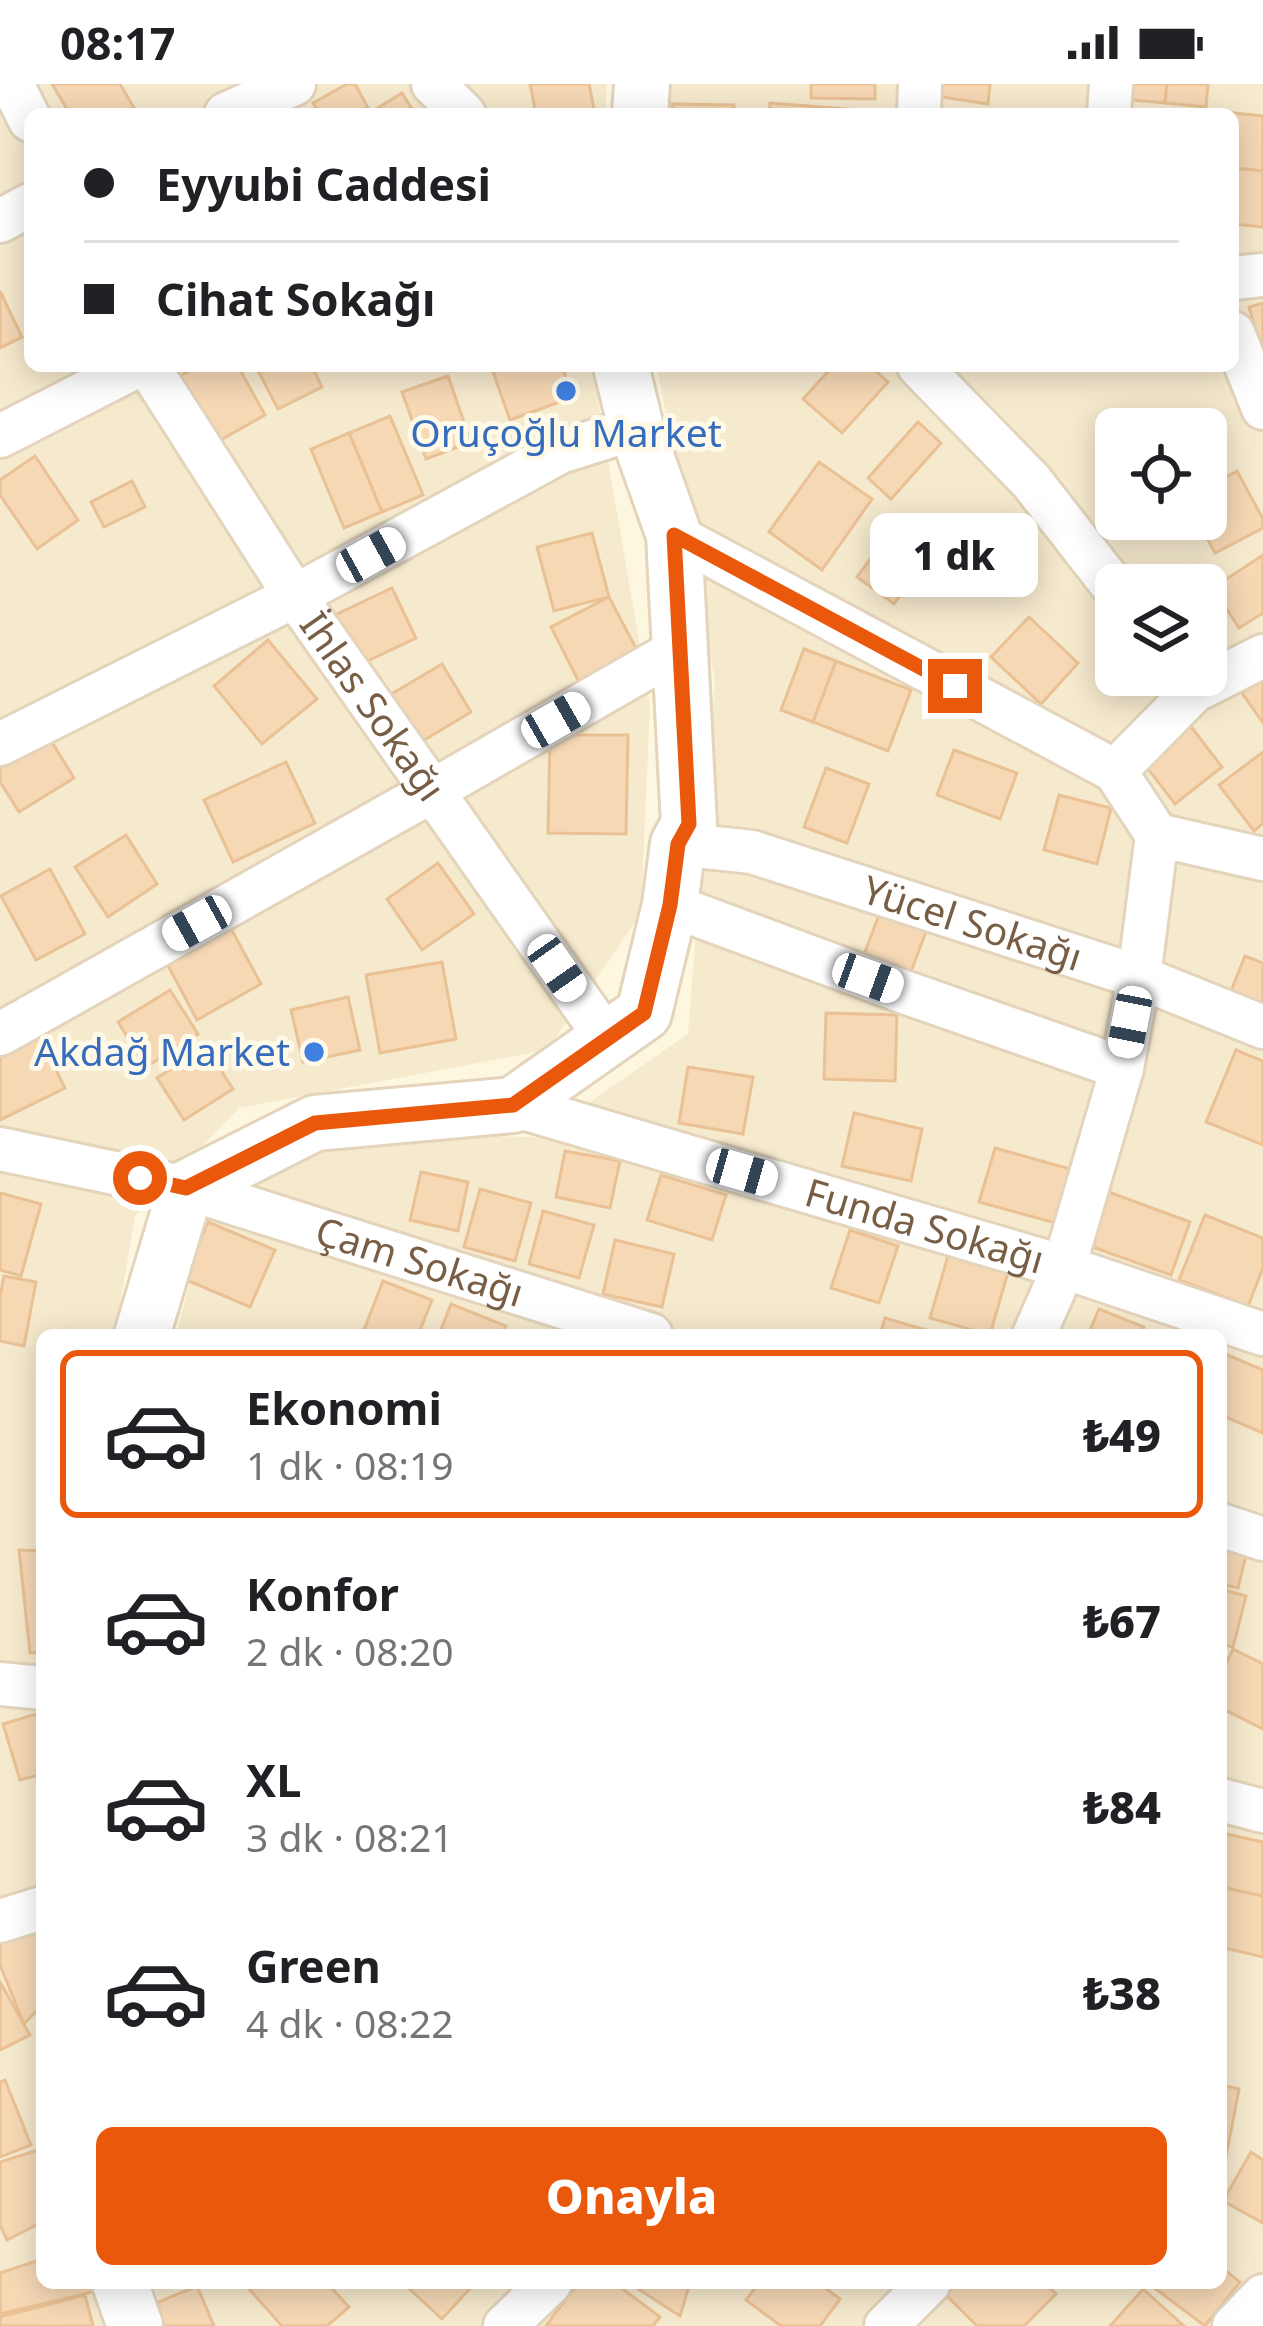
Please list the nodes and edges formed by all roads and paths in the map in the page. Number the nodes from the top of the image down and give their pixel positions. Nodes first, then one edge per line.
1 (294, 84) edge
2 (433, 84) edge
3 (240, 108) edge
4 (458, 108) edge
5 (1239, 347) edge
6 (125, 372) edge
7 (152, 372) edge
8 (622, 372) edge
9 (925, 372) edge
10 (1263, 408) edge
11 (636, 428) junction
12 (0, 436) edge
13 (674, 535) junction
14 (1096, 564) edge
15 (295, 596) junction
16 (679, 649) junction
17 (1263, 656) edge
18 (1227, 669) edge
19 (1177, 696) edge
20 (0, 744) edge
21 (1115, 771) junction
22 (434, 790) junction
23 (1156, 835) junction
24 (678, 844) junction
25 (1263, 859) edge
26 (670, 905) junction
27 (1139, 977) junction
28 (1263, 1027) edge
29 (0, 1034) edge
30 (607, 1039) junction
31 (1122, 1068) junction
32 (513, 1105) junction
33 (0, 1149) edge
34 (186, 1188) junction
35 (1064, 1267) junction
36 (144, 1329) edge
37 (632, 1329) edge
38 (1037, 1329) edge
39 (1263, 1334) edge
40 (1227, 1527) edge
41 (1263, 1540) edge
42 (0, 1684) edge
43 (36, 1687) edge
44 (1227, 1802) edge
45 (1263, 1811) edge
46 (36, 1910) edge
47 (0, 1922) edge
48 (544, 2289) edge
49 (923, 2289) edge
50 (1263, 2296) edge
51 (505, 2326) edge
52 (886, 2326) edge
53 (1234, 2326) edge

1 - 3 street
2 - 4 street
5 - 10 street
6 - 12 street
7 - 15 street, İhlas Sokağı
8 - 11 street
9 - 14 street
11 - 13 street
11 - 15 street
13 - 16 street
13 - 21 street
15 - 20 street
15 - 22 street, İhlas Sokağı
16 - 22 street
16 - 24 street
17 - 18 street
19 - 21 street
21 - 23 street
22 - 29 street
22 - 30 street, İhlas Sokağı
23 - 25 street
23 - 27 street
24 - 26 street
24 - 27 street, Yücel Sokağı
26 - 30 street
26 - 31 street
27 - 28 street, Yücel Sokağı
27 - 31 street
30 - 32 street
31 - 35 street
32 - 34 street
32 - 35 street, Funda Sokağı
33 - 34 street, Çam Sokağı
34 - 36 street
34 - 37 street, Çam Sokağı
35 - 38 street
35 - 39 street, Funda Sokağı
40 - 41 street
42 - 43 street
44 - 45 street
46 - 47 street
48 - 51 street
49 - 52 street
50 - 53 street

